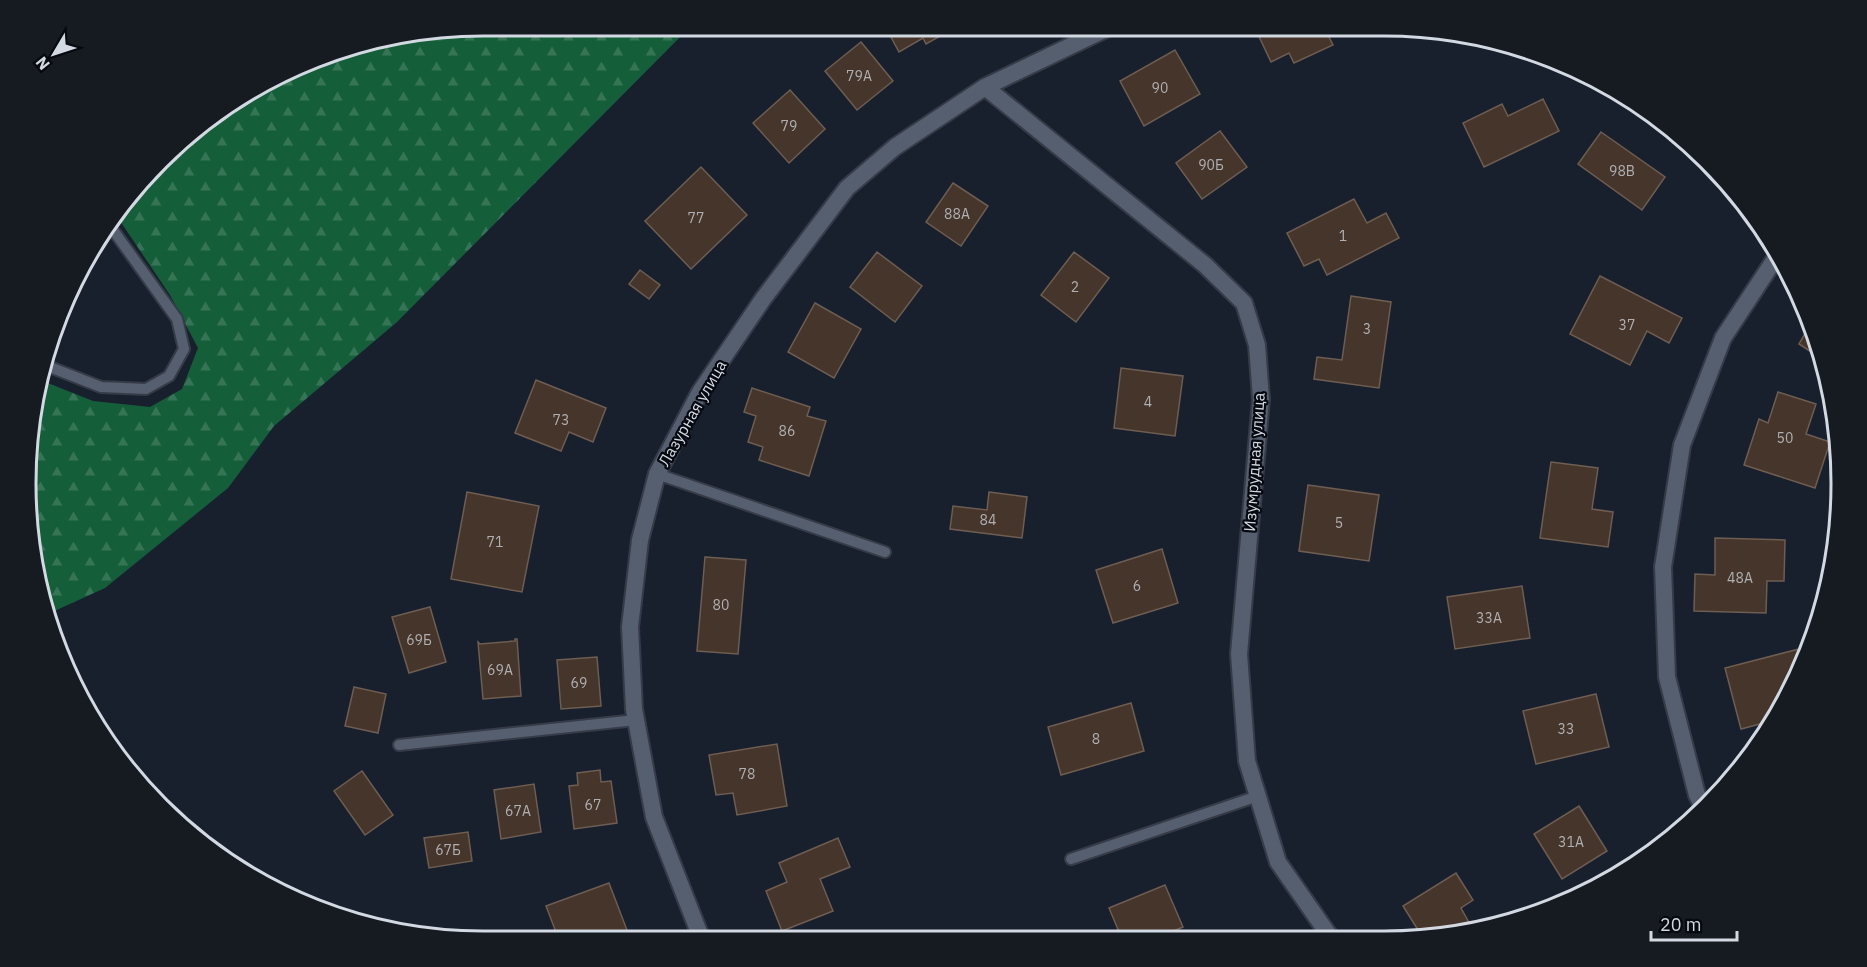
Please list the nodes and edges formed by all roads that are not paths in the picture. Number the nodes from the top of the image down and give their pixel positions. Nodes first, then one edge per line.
1 (1091, 36) edge
2 (986, 87) junction
3 (114, 231) edge
4 (1773, 263) edge
5 (51, 368) edge
6 (657, 474) junction
7 (885, 552) dead end
8 (636, 720) junction
9 (399, 745) dead end
10 (1258, 796) junction
11 (1700, 800) edge
12 (1071, 859) dead end
13 (698, 931) edge
14 (1326, 931) edge

1 - 2 street, Лазурная улица
2 - 6 street, Лазурная улица
2 - 10 street, Изумрудная улица
3 - 5 lane
4 - 11 street
6 - 7 lane
6 - 8 street, Лазурная улица
8 - 9 lane
8 - 13 street, Лазурная улица
10 - 12 lane
10 - 14 street, Изумрудная улица

